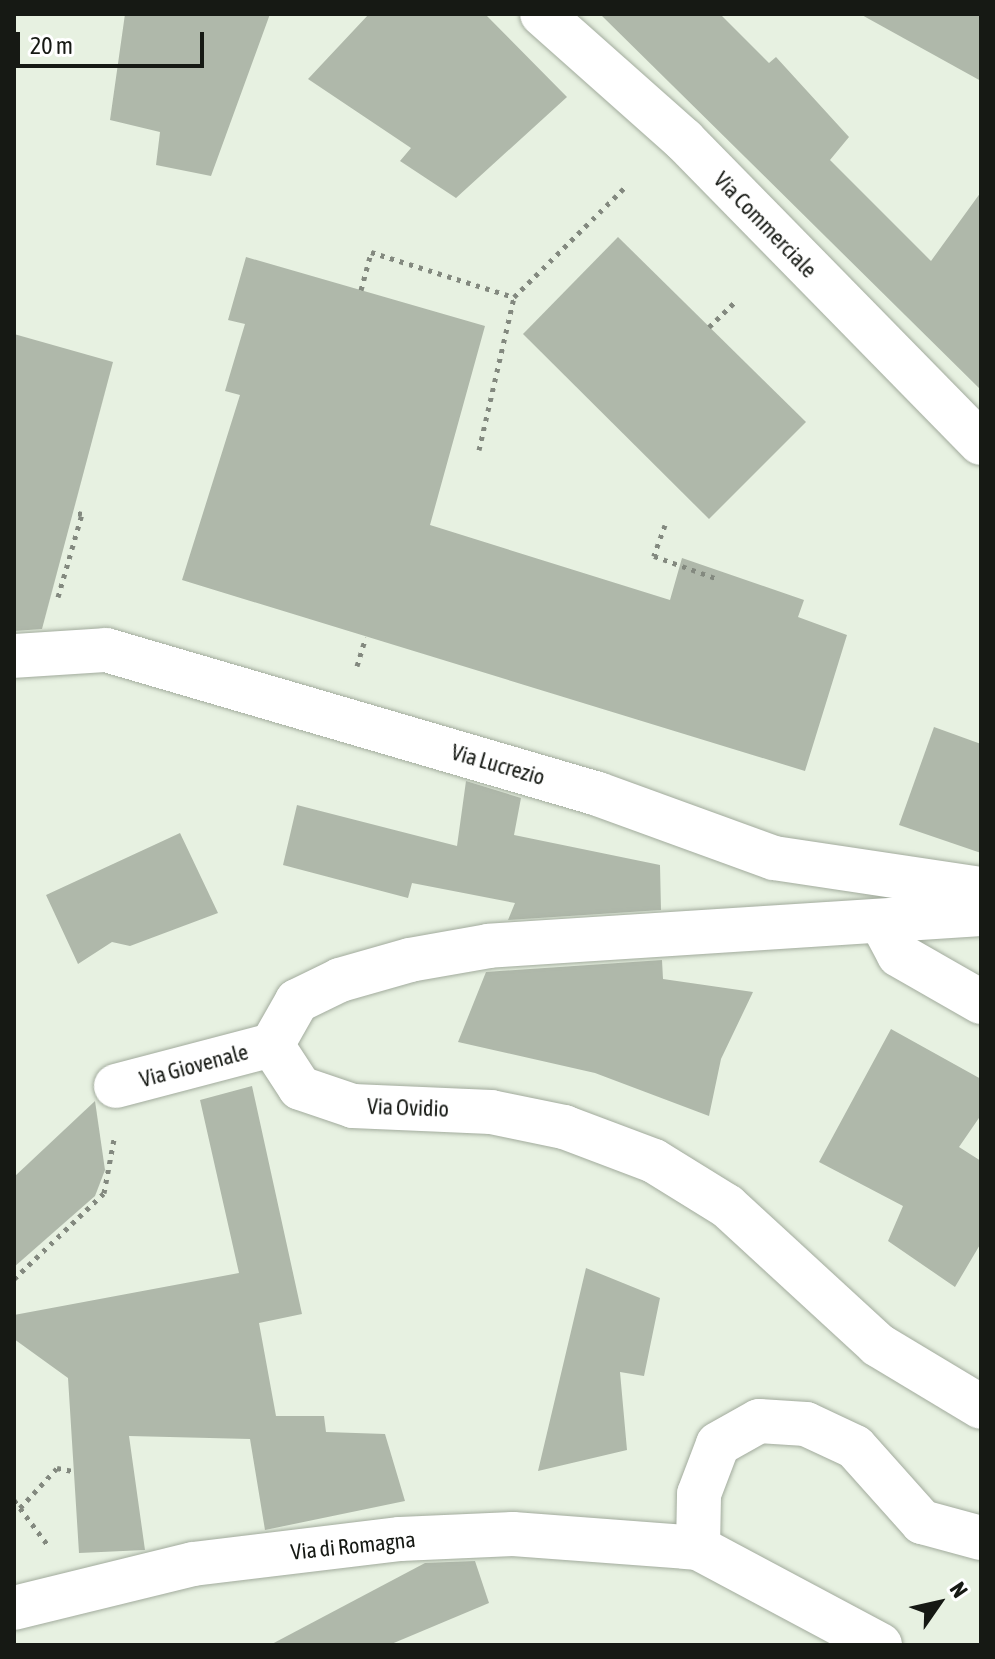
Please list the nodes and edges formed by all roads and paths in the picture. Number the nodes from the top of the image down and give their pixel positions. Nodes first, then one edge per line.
1 (542, 14) edge
2 (625, 187) dead end
3 (361, 290) dead end
4 (514, 297) junction
5 (737, 300) dead end
6 (709, 327) dead end
7 (981, 443) edge
8 (479, 450) dead end
9 (73, 512) dead end
10 (665, 525) dead end
11 (715, 578) dead end
12 (28, 654) edge
13 (981, 889) edge
14 (981, 914) edge
15 (882, 923) junction
16 (981, 1002) edge
17 (272, 1045) junction
18 (116, 1086) joint
19 (14, 1279) edge
20 (981, 1407) edge
21 (73, 1471) dead end
22 (20, 1508) dead end
23 (981, 1538) edge
24 (698, 1548) junction
25 (14, 1608) edge
26 (880, 1645) edge

1 - 7 street, Via Commerciale
2 - 4 path
3 - 4 path
4 - 8 path
5 - 6 path
9 - 12 path
10 - 11 path
12 - 13 street, Via Lucrezio
14 - 15 street
15 - 16 street
15 - 17 street
17 - 18 street, Via Giovenale
17 - 20 street, Via Ovidio
18 - 19 path
21 - 22 path
23 - 24 street
24 - 25 street, Via di Romagna
24 - 26 street

